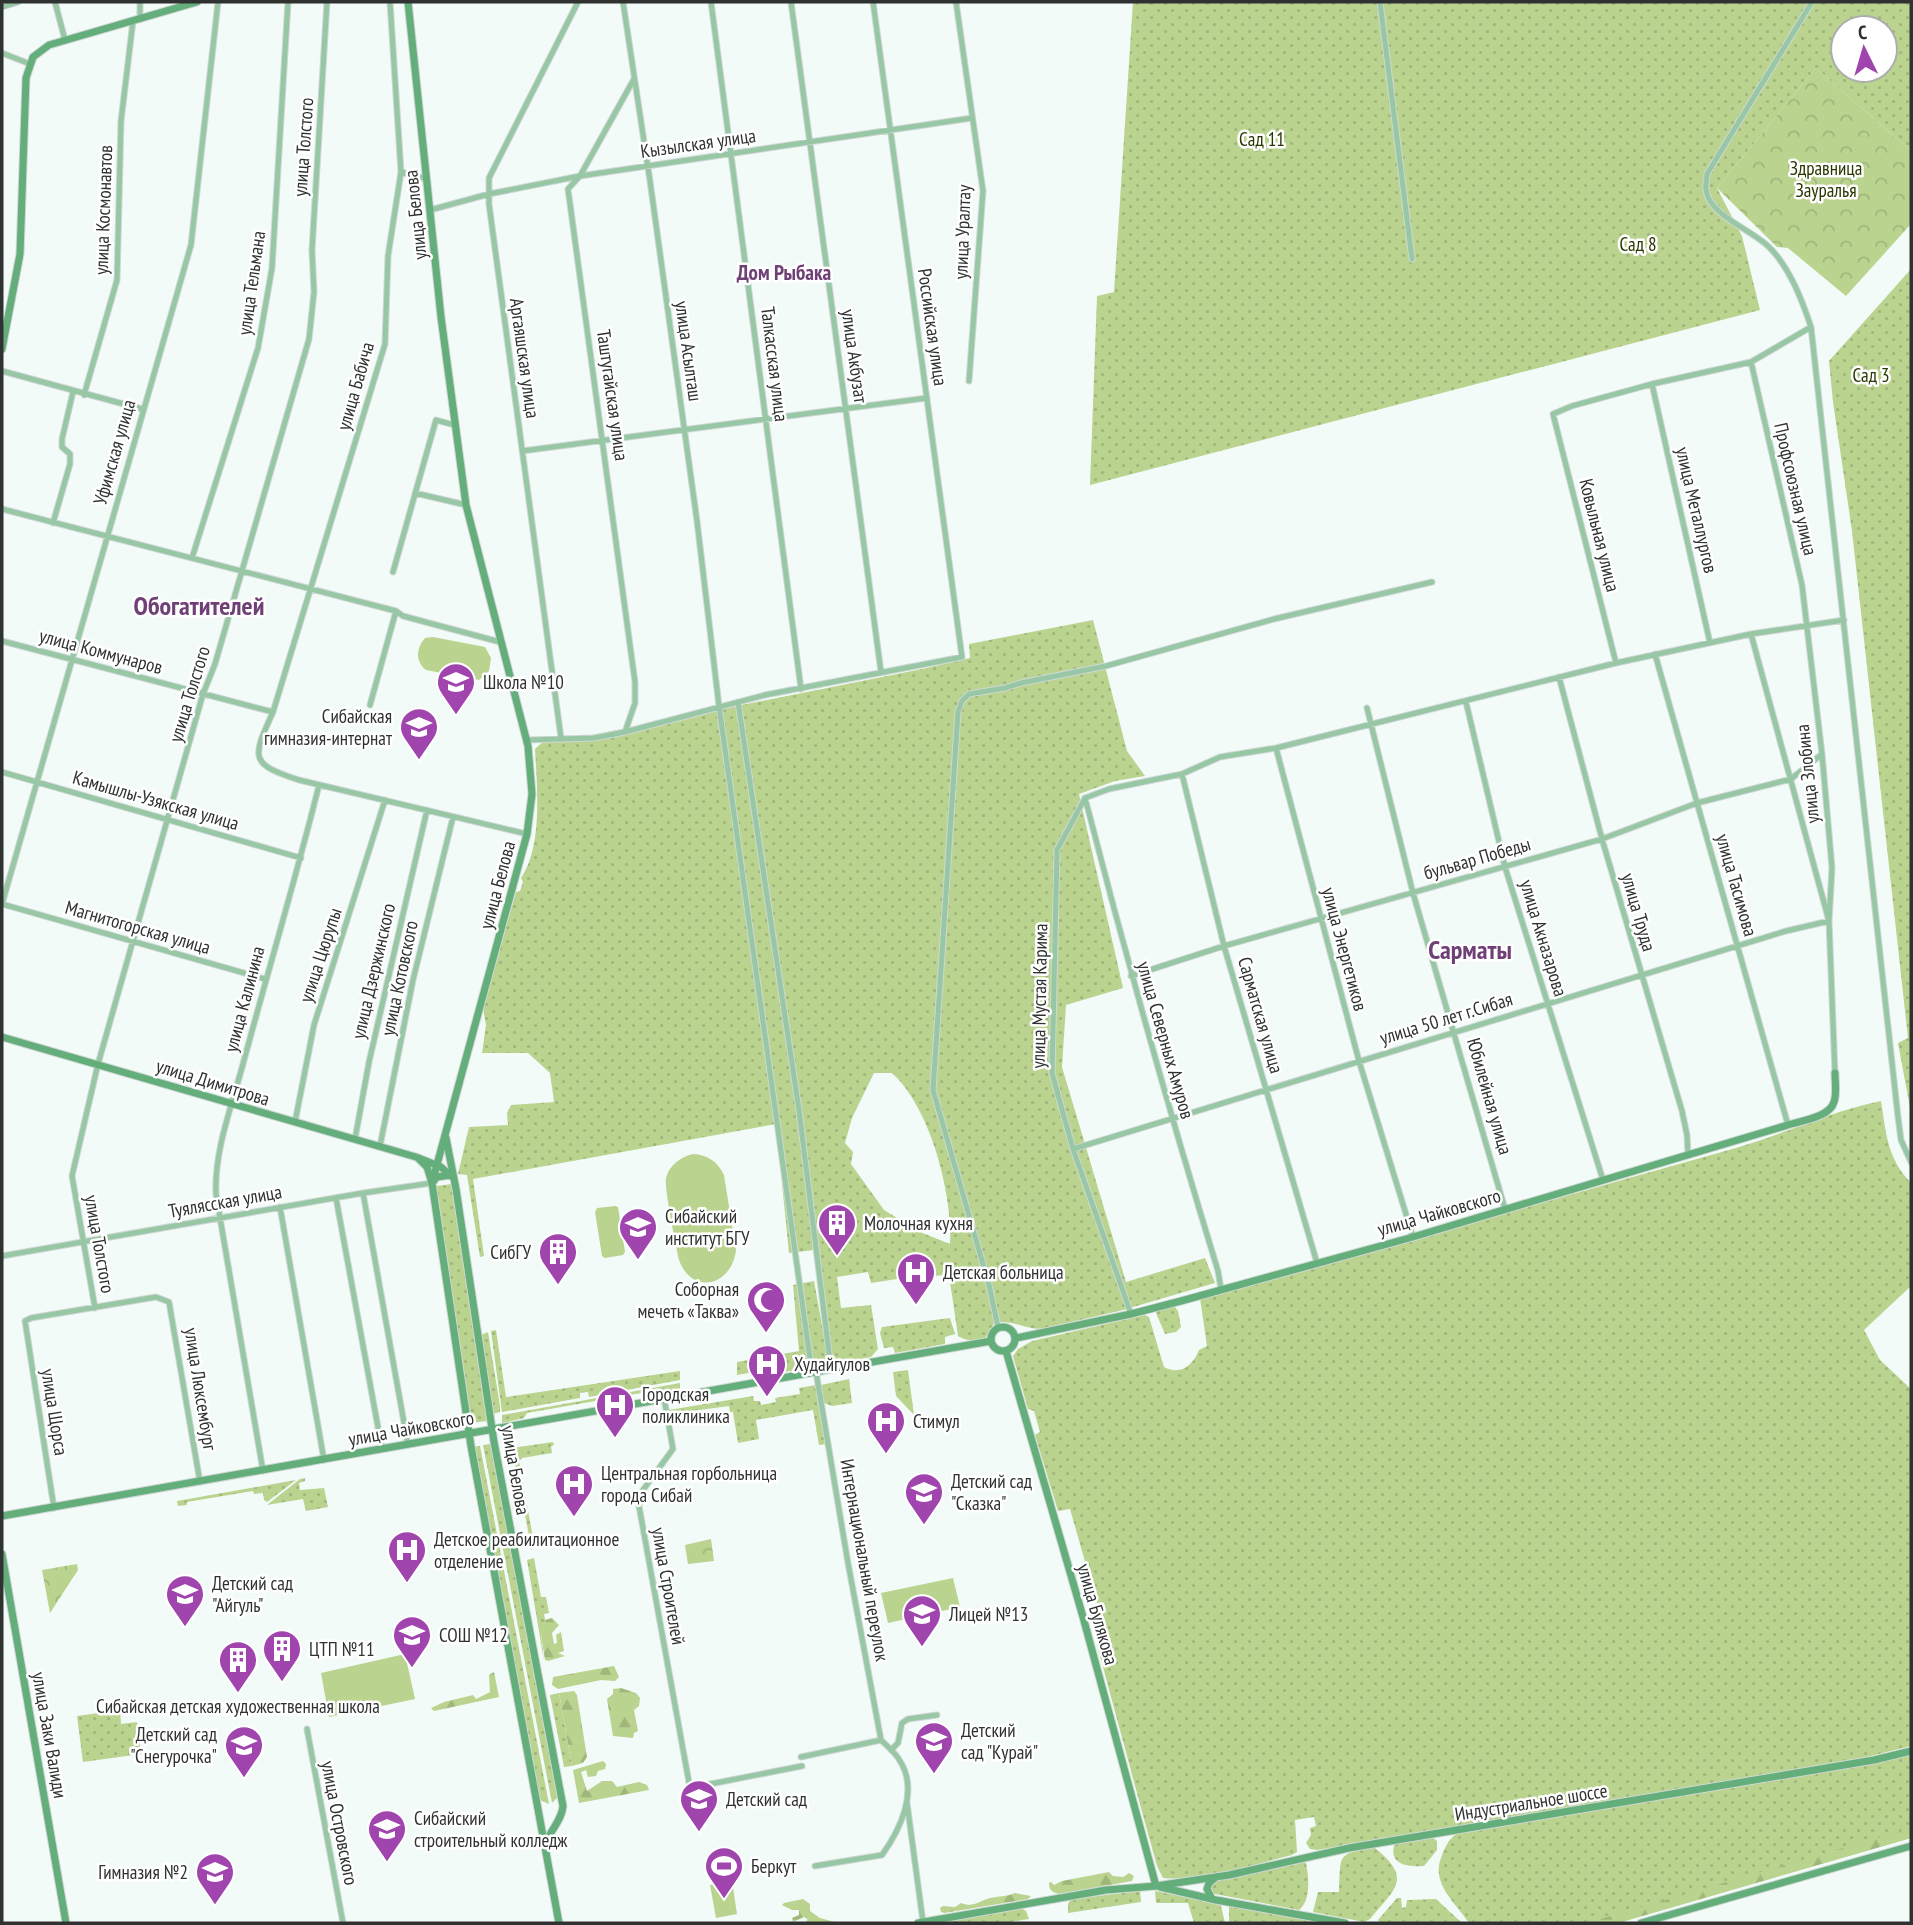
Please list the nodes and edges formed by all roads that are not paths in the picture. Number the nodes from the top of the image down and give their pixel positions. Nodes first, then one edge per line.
1 (18, 2) edge
2 (55, 2) edge
3 (140, 2) edge
4 (197, 2) edge
5 (218, 2) edge
6 (288, 2) edge
7 (327, 2) edge
8 (390, 2) edge
9 (408, 2) edge
10 (578, 2) edge
11 (623, 2) edge
12 (711, 2) edge
13 (791, 2) edge
14 (873, 2) edge
15 (956, 2) edge
16 (1380, 2) edge
17 (1812, 2) edge
18 (2, 7) edge
19 (137, 20) junction
20 (65, 40) junction
21 (2, 53) edge
22 (30, 64) junction
23 (634, 79) junction
24 (972, 118) junction
25 (891, 130) junction
26 (810, 142) junction
27 (731, 154) junction
28 (648, 166) junction
29 (401, 172) junction
30 (580, 176) junction
31 (427, 179) junction
32 (489, 194) junction
33 (430, 210) junction
34 (1412, 259) dead end
35 (1811, 327) junction
36 (2, 349) edge
37 (1751, 362) junction
38 (2, 370) edge
39 (969, 382) dead end
40 (1652, 384) junction
41 (73, 392) junction
42 (83, 395) junction
43 (927, 398) junction
44 (142, 409) junction
45 (846, 409) junction
46 (766, 419) junction
47 (454, 425) junction
48 (684, 430) junction
49 (603, 440) junction
50 (522, 450) junction
51 (415, 493) junction
52 (466, 505) junction
53 (2, 509) edge
54 (53, 523) junction
55 (106, 537) junction
56 (192, 558) junction
57 (241, 572) junction
58 (393, 572) dead end
59 (1432, 582) dead end
60 (311, 589) junction
61 (396, 611) junction
62 (1844, 620) junction
63 (1807, 624) junction
64 (1751, 634) junction
65 (2, 641) edge
66 (500, 642) junction
67 (1710, 642) junction
68 (1655, 654) junction
69 (74, 660) junction
70 (1616, 663) junction
71 (881, 672) junction
72 (1559, 677) junction
73 (802, 689) junction
74 (203, 694) junction
75 (738, 702) junction
76 (1466, 702) junction
77 (370, 705) dead end
78 (719, 706) junction
79 (1367, 708) dead end
80 (273, 712) junction
81 (1369, 724) junction
82 (625, 732) junction
83 (561, 738) junction
84 (527, 740) junction
85 (1276, 748) junction
86 (1822, 754) junction
87 (2, 772) edge
88 (1182, 774) junction
89 (1791, 779) junction
90 (37, 782) junction
91 (319, 785) junction
92 (1085, 798) junction
93 (385, 800) junction
94 (1697, 803) junction
95 (427, 810) junction
96 (453, 817) junction
97 (169, 819) junction
98 (527, 834) junction
99 (1602, 839) junction
100 (301, 858) junction
101 (1506, 867) junction
102 (1413, 893) junction
103 (2, 904) edge
104 (1320, 920) junction
105 (1829, 920) junction
106 (134, 942) junction
107 (1224, 946) junction
108 (1737, 946) junction
109 (1642, 975) junction
110 (1131, 976) junction
111 (265, 979) junction
112 (1548, 1003) junction
113 (1455, 1032) junction
114 (2, 1037) edge
115 (1359, 1061) junction
116 (98, 1063) junction
117 (1835, 1073) joint
118 (1266, 1090) junction
119 (232, 1104) junction
120 (1172, 1119) junction
121 (295, 1122) junction
122 (1788, 1125) junction
123 (445, 1134) junction
124 (355, 1139) junction
125 (380, 1146) junction
126 (1073, 1149) junction
127 (1688, 1155) junction
128 (416, 1157) junction
129 (1911, 1162) edge
130 (436, 1164) junction
131 (453, 1178) junction
132 (1603, 1180) junction
133 (432, 1183) junction
134 (363, 1193) junction
135 (336, 1198) junction
136 (280, 1207) junction
137 (1505, 1209) junction
138 (220, 1217) junction
139 (1413, 1237) junction
140 (83, 1242) junction
141 (2, 1256) edge
142 (1317, 1263) junction
143 (1221, 1289) junction
144 (95, 1308) junction
145 (1131, 1314) junction
146 (998, 1327) junction
147 (1016, 1338) junction
148 (991, 1341) junction
149 (1006, 1351) junction
150 (831, 1369) junction
151 (814, 1372) junction
152 (664, 1398) junction
153 (492, 1429) junction
154 (469, 1433) junction
155 (408, 1445) junction
156 (383, 1450) junction
157 (324, 1460) junction
158 (263, 1471) junction
159 (200, 1482) junction
160 (54, 1508) junction
161 (2, 1516) edge
162 (2, 1553) edge
163 (937, 1715) dead end
164 (307, 1729) dead end
165 (881, 1740) junction
166 (891, 1750) junction
167 (1911, 1751) edge
168 (801, 1757) dead end
169 (802, 1766) dead end
170 (906, 1797) junction
171 (540, 1819) junction
172 (558, 1821) junction
173 (548, 1824) junction
174 (543, 1833) junction
175 (1911, 1846) edge
176 (545, 1848) junction
177 (815, 1866) dead end
178 (1217, 1877) junction
179 (1156, 1886) junction
180 (1212, 1900) junction
181 (66, 1923) edge
182 (343, 1923) edge
183 (559, 1923) edge
184 (920, 1923) edge
185 (1345, 1923) edge
186 (1641, 1923) edge

1 - 18 street
2 - 20 street
3 - 19 street, улица Космонавтов
4 - 19 main road
5 - 44 street, Уфимская улица
6 - 56 street, улица Тельмана
7 - 57 street, улица Толстого
8 - 29 street, улица Бабича
9 - 31 main road, улица Белова
10 - 32 street, Аргаяшская улица
11 - 23 street, улица Асылташ
12 - 27 street, Талкасская улица
13 - 26 street, улица Акбузат
14 - 25 street, Российская улица
15 - 24 street, улица Уралтау
16 - 34 street
17 - 35 street
19 - 20 main road
19 - 42 street, улица Космонавтов
20 - 22 main road
21 - 22 street
22 - 36 main road
23 - 28 street, улица Асылташ
23 - 30 street, Таштугайская улица
24 - 25 street, Кызылская улица
24 - 39 street, улица Уралтау
25 - 26 street, Кызылская улица
25 - 43 street, Российская улица
26 - 27 street, Кызылская улица
26 - 45 street, улица Акбузат
27 - 28 street, Кызылская улица
27 - 46 street, Талкасская улица
28 - 30 street, Кызылская улица
28 - 48 street, улица Асылташ
29 - 31 street
29 - 60 street, улица Бабича
30 - 32 street, Кызылская улица
30 - 49 street, Таштугайская улица
31 - 33 main road, улица Белова
32 - 33 street, Кызылская улица
32 - 50 street, Аргаяшская улица
33 - 47 main road, улица Белова
35 - 37 street
35 - 62 street
37 - 40 street
37 - 63 street, Профсоюзная улица
38 - 41 street
40 - 67 street, улица Металлургов
40 - 70 street, Ковыльная улица
41 - 42 street
41 - 54 street
42 - 44 street
43 - 45 street
43 - 71 street, Российская улица
44 - 55 street, Уфимская улица
45 - 46 street
45 - 71 street, улица Акбузат
46 - 48 street
46 - 73 street, Талкасская улица
47 - 51 street
47 - 52 main road, улица Белова
48 - 49 street
48 - 78 street, улица Асылташ
49 - 50 street
49 - 82 street, Таштугайская улица
50 - 83 street, Аргаяшская улица
51 - 52 street
51 - 58 street
52 - 66 main road, улица Белова
53 - 54 street
54 - 55 street
55 - 56 street
55 - 69 street, Уфимская улица
56 - 57 street
57 - 60 street
57 - 74 street, улица Толстого
59 - 146 street
60 - 61 street
60 - 80 street, улица Бабича
61 - 66 street
61 - 77 street
62 - 63 street
62 - 129 street
63 - 64 street
63 - 86 street, улица Злобина
64 - 67 street
64 - 89 street, улица Злобина
65 - 69 street, улица Коммунаров
66 - 84 main road, улица Белова
67 - 68 street
68 - 70 street
68 - 94 street, улица Тасимова
69 - 74 street, улица Коммунаров
69 - 90 street, Уфимская улица
70 - 72 street
71 - 73 street
72 - 76 street
72 - 99 street, улица Труда
73 - 75 street
74 - 80 street, улица Коммунаров
74 - 97 street, улица Толстого
75 - 78 street
75 - 150 street
76 - 81 street
76 - 101 street, улица Акназарова
78 - 82 street
78 - 151 street, улица Асылташ
79 - 81 street, Юбилейная улица
80 - 91 street, улица Бабича
81 - 85 street
81 - 102 street, Юбилейная улица
82 - 83 street
83 - 84 street
84 - 98 main road, улица Белова
85 - 88 street
85 - 104 street, улица Энергетиков
86 - 89 street, бульвар Победы
86 - 105 street, улица Злобина
87 - 90 street, Камышлы-Узякская улица
88 - 92 street
88 - 107 street, Сарматская улица
89 - 94 street, бульвар Победы
89 - 105 street, улица Злобина
90 - 97 street, Камышлы-Узякская улица
90 - 103 street, Уфимская улица
91 - 93 street
91 - 100 street, улица Калинина
92 - 110 street, улица Северных Амуров
92 - 126 street, улица Мустая Карима
93 - 95 street
93 - 121 street, улица Цюрупы
94 - 99 street, бульвар Победы
94 - 108 street, улица Тасимова
95 - 96 street
95 - 124 street, улица Дзержинского
96 - 98 street
96 - 125 street, улица Котовского
97 - 100 street, Камышлы-Узякская улица
97 - 106 street, улица Толстого
98 - 123 main road, улица Белова
99 - 101 street, бульвар Победы
99 - 109 street, улица Труда
100 - 111 street, улица Калинина
101 - 102 street, бульвар Победы
101 - 112 street, улица Акназарова
102 - 104 street, бульвар Победы
102 - 113 street, Юбилейная улица
103 - 106 street, Магнитогорская улица
104 - 107 street, бульвар Победы
104 - 115 street, улица Энергетиков
105 - 108 street, улица 50 лет г.Сибая
105 - 117 street, улица Злобина
106 - 111 street, Магнитогорская улица
106 - 116 street, улица Толстого
107 - 110 street, бульвар Победы
107 - 118 street, Сарматская улица
108 - 109 street, улица 50 лет г.Сибая
108 - 122 street, улица Тасимова
109 - 112 street, улица 50 лет г.Сибая
109 - 127 street, улица Труда
110 - 120 street, улица Северных Амуров
111 - 119 street, улица Калинина
112 - 113 street, улица 50 лет г.Сибая
112 - 132 street, улица Акназарова
113 - 115 street, улица 50 лет г.Сибая
113 - 137 street, Юбилейная улица
114 - 116 main road, улица Димитрова
115 - 118 street, улица 50 лет г.Сибая
115 - 139 street, улица Энергетиков
116 - 119 main road, улица Димитрова
116 - 140 street, улица Толстого
117 - 122 main road, улица Чайковского
118 - 120 street, улица 50 лет г.Сибая
118 - 142 street, Сарматская улица
119 - 121 main road, улица Димитрова
119 - 138 street, улица Калинина
120 - 126 street, улица 50 лет г.Сибая
120 - 143 street, улица Северных Амуров
121 - 124 main road, улица Димитрова
122 - 127 main road, улица Чайковского
123 - 130 main road, улица Белова
123 - 131 main road, улица Белова
124 - 125 main road, улица Димитрова
125 - 128 main road, улица Димитрова
126 - 145 street, улица Мустая Карима
127 - 132 main road, улица Чайковского
128 - 130 main road, улица Димитрова
128 - 133 main road
130 - 131 main road, улица Димитрова
130 - 133 main road, улица Белова
131 - 133 main road, Туялясская улица
131 - 153 main road, улица Белова
132 - 137 main road, улица Чайковского
133 - 134 street, Туялясская улица
133 - 154 main road, улица Белова
134 - 135 street, Туялясская улица
134 - 155 street
135 - 136 street, Туялясская улица
135 - 156 street
136 - 138 street, Туялясская улица
136 - 157 street
137 - 139 main road, улица Чайковского
138 - 140 street, Туялясская улица
138 - 158 street, улица Калинина
139 - 142 main road, улица Чайковского
140 - 141 street, Туялясская улица
140 - 144 street, улица Толстого
142 - 143 main road, улица Чайковского
143 - 145 main road, улица Чайковского
144 - 159 street, улица Люксембург
144 - 160 street, улица Щорса
145 - 147 main road, улица Чайковского
146 - 147 main road
146 - 148 main road
147 - 149 main road
148 - 149 main road
148 - 150 main road, улица Чайковского
149 - 179 main road, улица Булякова
150 - 151 main road, улица Чайковского
151 - 152 main road, улица Чайковского
151 - 165 street, Интернациональный переулок
152 - 153 main road, улица Чайковского
152 - 169 street, улица Строителей
153 - 154 main road, улица Чайковского
153 - 172 main road, улица Белова
154 - 155 main road, улица Чайковского
154 - 171 main road, улица Белова
155 - 156 main road, улица Чайковского
156 - 157 main road, улица Чайковского
157 - 158 main road, улица Чайковского
158 - 159 main road, улица Чайковского
159 - 160 main road, улица Чайковского
160 - 161 main road, улица Чайковского
162 - 181 main road, улица Заки Валиди
163 - 166 street
164 - 182 street, улица Островского
165 - 166 street
165 - 168 street
166 - 170 street
167 - 178 main road, Индустриальное шоссе
170 - 177 street
170 - 184 street
171 - 173 main road
171 - 174 main road, улица Белова
172 - 173 main road
172 - 176 main road, улица Белова
173 - 174 main road
174 - 176 main road, улица Белова
175 - 186 main road
176 - 183 main road, улица Белова
178 - 179 main road, Индустриальное шоссе
178 - 180 main road
179 - 180 main road, Индустриальное шоссе
179 - 184 main road, Индустриальное шоссе
180 - 185 main road, Индустриальное шоссе

